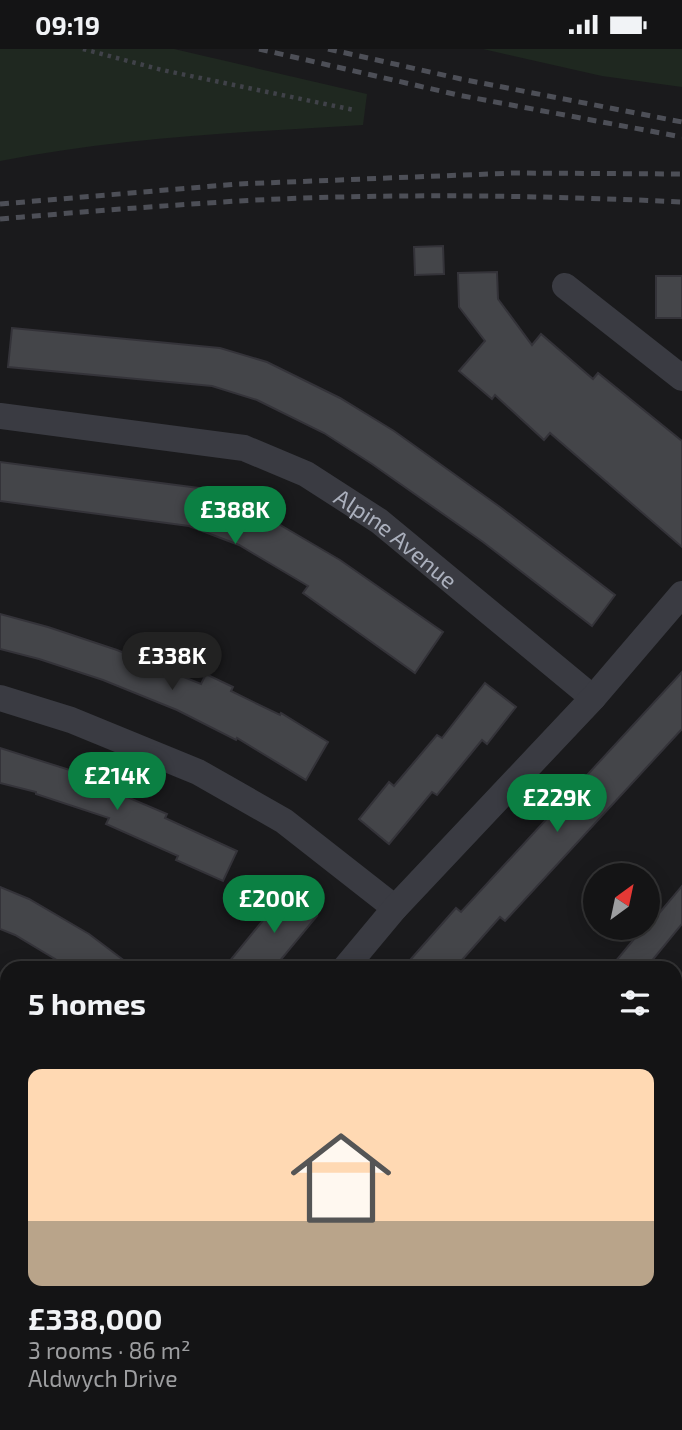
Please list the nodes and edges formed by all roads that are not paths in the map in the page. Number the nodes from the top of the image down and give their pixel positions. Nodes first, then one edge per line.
1 (565, 286) dead end
2 (682, 378) edge
3 (0, 416) edge
4 (682, 594) edge
5 (0, 698) edge
6 (593, 698) junction
7 (395, 908) junction
8 (351, 961) edge

1 - 2 street
3 - 6 street, Alpine Avenue
4 - 6 street
5 - 7 street
6 - 7 street
7 - 8 street

